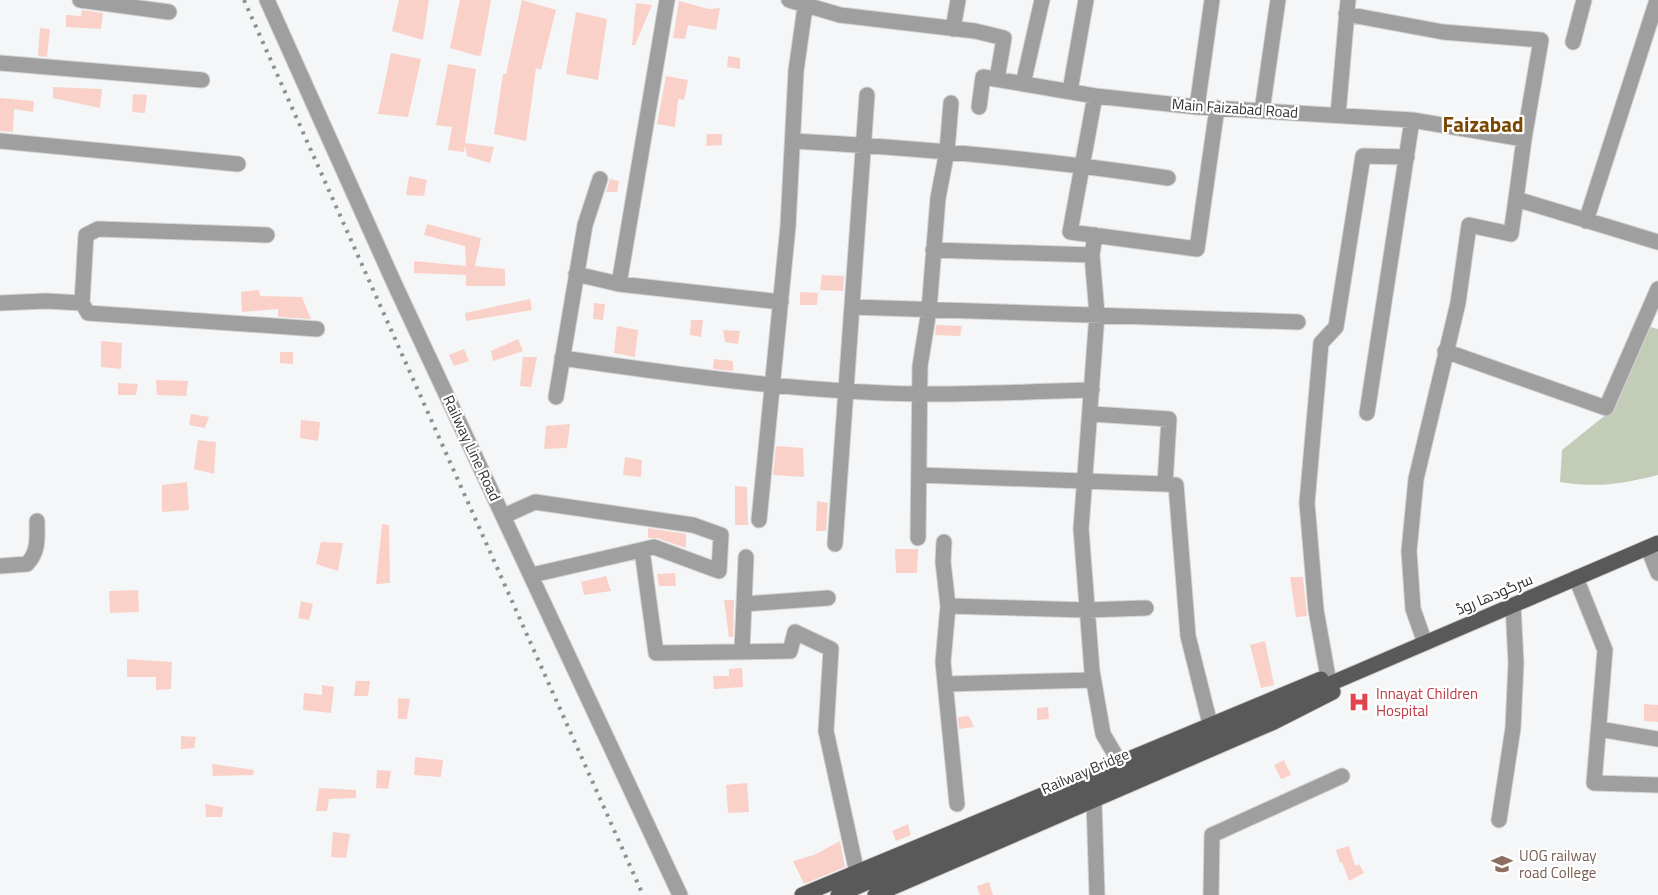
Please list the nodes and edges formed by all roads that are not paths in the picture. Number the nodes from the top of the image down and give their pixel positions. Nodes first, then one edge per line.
1 (80, 0) edge
2 (267, 0) edge
3 (667, 0) edge
4 (789, 0) edge
5 (958, 0) edge
6 (1042, 0) edge
7 (1086, 0) edge
8 (1212, 0) edge
9 (1278, 0) edge
10 (1584, 0) edge
11 (1657, 0) edge
12 (806, 2) edge
13 (1347, 7) edge
14 (169, 12) dead end
15 (953, 29) junction
16 (1573, 42) dead end
17 (0, 63) edge
18 (997, 79) junction
19 (202, 80) dead end
20 (1023, 84) junction
21 (1070, 91) junction
22 (867, 95) dead end
23 (1095, 96) junction
24 (951, 103) dead end
25 (1197, 107) junction
26 (979, 108) dead end
27 (1217, 108) junction
28 (1262, 111) junction
29 (1338, 115) junction
30 (1412, 120) junction
31 (1524, 139) junction
32 (0, 141) edge
33 (793, 141) junction
34 (864, 145) junction
35 (947, 151) junction
36 (1407, 157) junction
37 (238, 164) dead end
38 (1082, 165) junction
39 (1168, 178) dead end
40 (600, 179) dead end
41 (1516, 199) junction
42 (1586, 221) junction
43 (267, 235) dead end
44 (1095, 235) junction
45 (1658, 242) edge
46 (933, 250) junction
47 (1092, 255) junction
48 (576, 274) junction
49 (619, 284) junction
50 (1658, 288) edge
51 (781, 302) junction
52 (0, 303) edge
53 (82, 303) junction
54 (852, 307) junction
55 (929, 309) junction
56 (1097, 314) junction
57 (1298, 322) dead end
58 (317, 328) dead end
59 (1445, 351) junction
60 (562, 358) junction
61 (773, 386) junction
62 (846, 390) junction
63 (1092, 390) junction
64 (920, 394) junction
65 (556, 397) dead end
66 (1367, 413) dead end
67 (1092, 414) junction
68 (919, 475) junction
69 (1084, 480) junction
70 (1165, 484) junction
71 (504, 516) junction
72 (759, 520) dead end
73 (38, 521) dead end
74 (918, 538) dead end
75 (945, 542) dead end
76 (835, 544) dead end
77 (1653, 545) edge
78 (642, 550) junction
79 (746, 557) dead end
80 (0, 566) edge
81 (1658, 573) edge
82 (532, 575) junction
83 (1576, 578) junction
84 (828, 598) dead end
85 (744, 604) junction
86 (1513, 605) junction
87 (948, 606) junction
88 (1146, 608) dead end
89 (1086, 610) junction
90 (1425, 643) junction
91 (742, 651) junction
92 (1328, 677) junction
93 (1345, 678) junction
94 (1093, 680) junction
95 (946, 684) junction
96 (1210, 724) junction
97 (1599, 729) junction
98 (1658, 739) edge
99 (1120, 763) junction
100 (1342, 776) dead end
101 (1658, 785) edge
102 (1094, 801) junction
103 (957, 804) dead end
104 (1499, 820) dead end
105 (857, 873) junction
106 (680, 895) edge
107 (802, 895) edge
108 (838, 895) edge
109 (875, 895) edge
110 (1097, 895) edge
111 (1211, 895) edge

1 - 14 street
2 - 71 street, Railway Line Road
3 - 49 street
4 - 12 street
5 - 15 street
6 - 20 street
7 - 21 street
8 - 25 street
9 - 28 street
10 - 16 street
11 - 42 street
12 - 15 street
12 - 33 street
13 - 29 street
13 - 31 street
15 - 18 street
17 - 19 street
18 - 20 street, Main Faizabad Road
18 - 26 street
20 - 21 street, Main Faizabad Road
21 - 23 street, Main Faizabad Road
22 - 34 street
23 - 25 street, Main Faizabad Road
23 - 38 street
24 - 35 street
25 - 27 street, Main Faizabad Road
27 - 28 street, Main Faizabad Road
27 - 44 street
28 - 29 street, Main Faizabad Road
29 - 30 street, Main Faizabad Road
30 - 31 street, Main Faizabad Road
30 - 36 street
31 - 41 street
32 - 37 street
33 - 34 street
33 - 51 street
34 - 35 street
34 - 54 street
35 - 38 street
35 - 46 street
36 - 66 street
36 - 92 street
38 - 39 street
38 - 44 street
40 - 48 street
41 - 42 street
41 - 59 street
42 - 45 street
43 - 53 street
44 - 47 street
46 - 47 street
46 - 55 street
47 - 56 street
48 - 49 street
48 - 60 street
49 - 51 street
50 - 59 street
51 - 61 street
52 - 53 street
53 - 58 street
54 - 55 street
54 - 62 street
55 - 56 street
55 - 64 street
56 - 57 street
56 - 63 street
59 - 90 street
60 - 61 street
60 - 65 street
61 - 62 street
61 - 72 street
62 - 64 street
62 - 76 street
63 - 64 street
63 - 67 street
64 - 68 street
67 - 69 street
67 - 70 street
68 - 69 street
68 - 74 street
69 - 70 street
69 - 89 street
70 - 96 street
71 - 78 street
71 - 82 street, Railway Line Road
73 - 80 street
75 - 87 street
77 - 81 street
77 - 83 main road, سرگودھا روڈ
78 - 82 street
78 - 91 street
79 - 85 street
82 - 106 street, Railway Line Road
83 - 86 main road, سرگودھا روڈ
83 - 97 street
84 - 85 street
85 - 91 street
86 - 90 main road, سرگودھا روڈ
86 - 104 street
87 - 89 street
87 - 95 street
88 - 89 street
89 - 94 street
90 - 93 main road, سرگودھا روڈ
91 - 105 street
92 - 93 main road
92 - 96 main road
93 - 102 main road
93 - 108 main road, Railway Bridge
94 - 95 street
94 - 99 street
95 - 103 street
96 - 99 main road
97 - 98 street
97 - 101 street
99 - 105 main road
100 - 111 street
102 - 109 main road
102 - 110 street
105 - 107 main road

